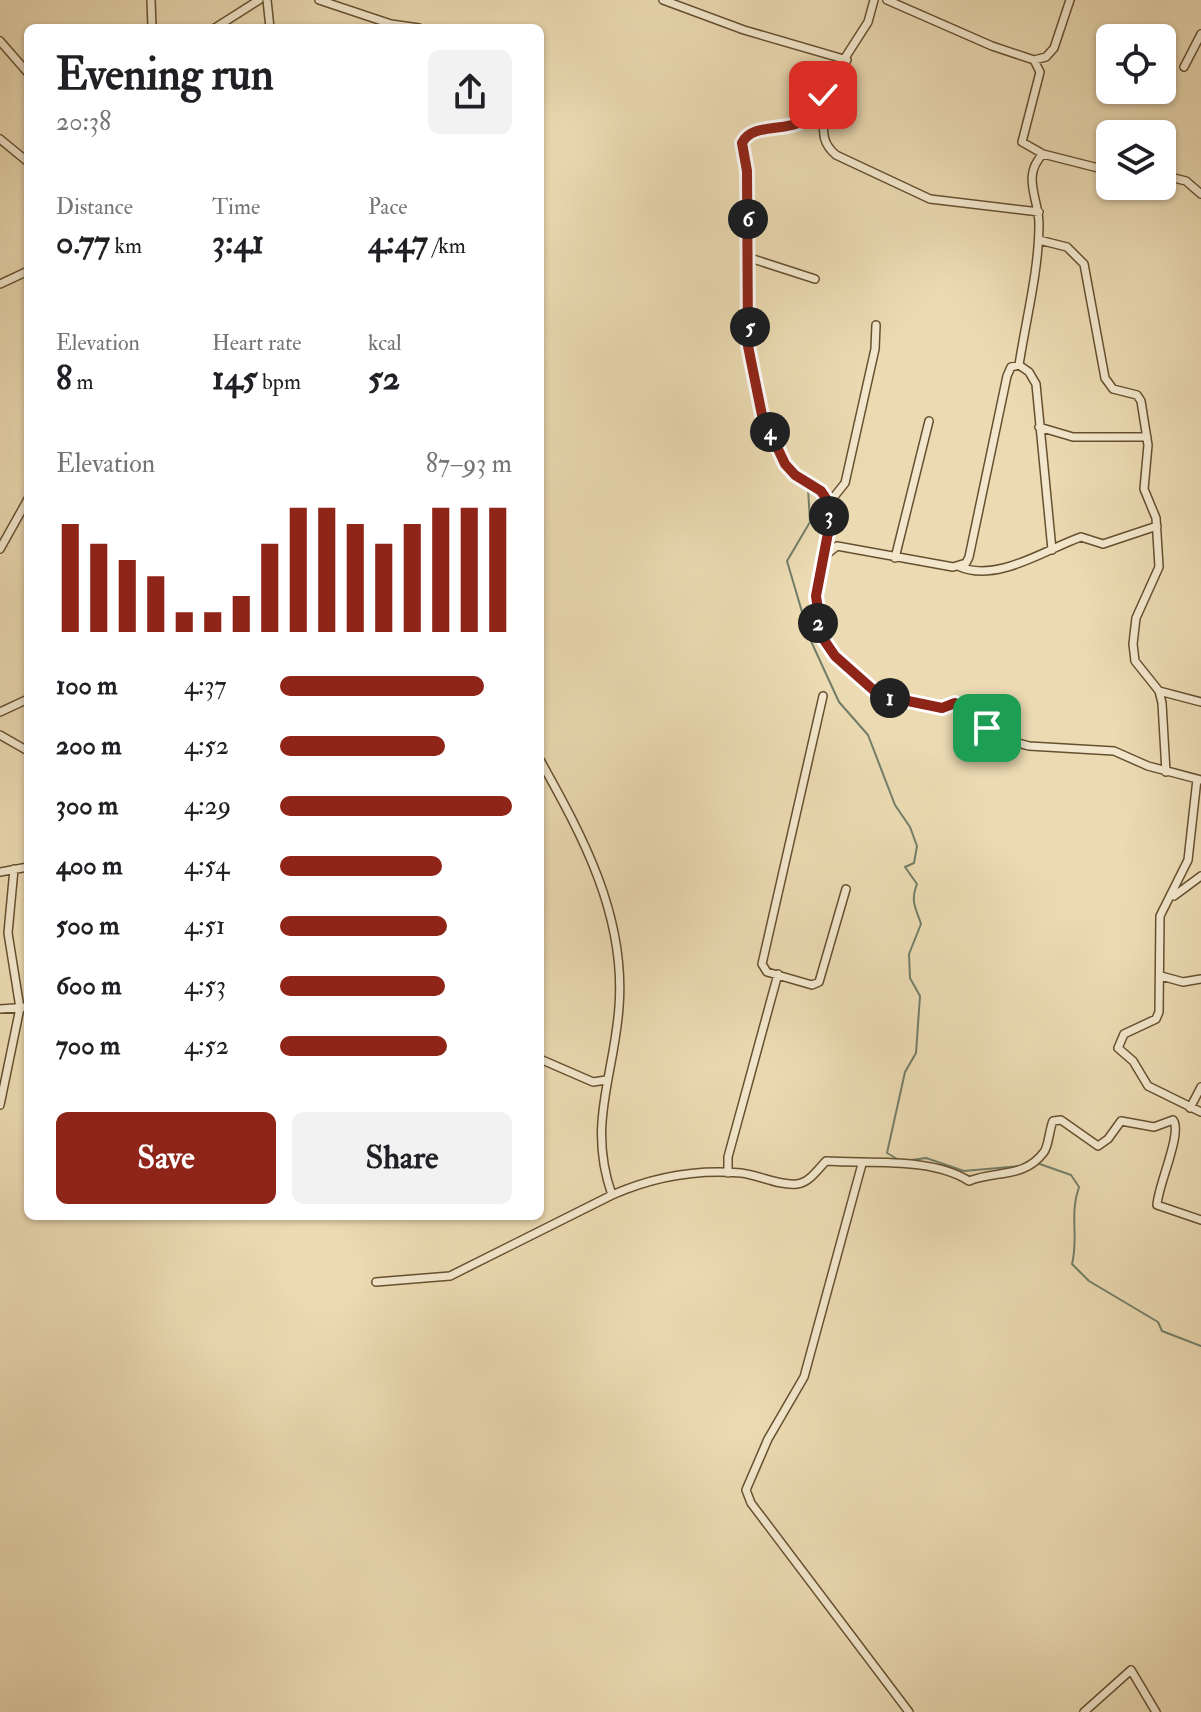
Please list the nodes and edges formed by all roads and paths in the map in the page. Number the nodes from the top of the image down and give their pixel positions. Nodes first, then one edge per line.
1 (151, 0) edge
2 (259, 0) edge
3 (267, 0) edge
4 (319, 0) edge
5 (663, 0) edge
6 (874, 0) edge
7 (887, 0) edge
8 (911, 0) edge
9 (1070, 0) edge
10 (900, 5) junction
11 (916, 12) junction
12 (152, 24) edge
13 (221, 24) edge
14 (270, 24) edge
15 (391, 24) edge
16 (1201, 34) edge
17 (0, 41) edge
18 (847, 60) junction
19 (1034, 60) junction
20 (1184, 67) dead end
21 (24, 68) edge
22 (823, 95) junction
23 (0, 139) edge
24 (1043, 154) junction
25 (24, 159) edge
26 (1096, 167) edge
27 (1176, 178) edge
28 (1201, 194) edge
29 (1039, 212) junction
30 (1039, 240) junction
31 (750, 258) junction
32 (24, 273) edge
33 (815, 279) dead end
34 (0, 284) edge
35 (876, 325) dead end
36 (1019, 365) junction
37 (929, 421) dead end
38 (1039, 427) junction
39 (1147, 437) junction
40 (829, 503) junction
41 (24, 506) edge
42 (1157, 526) junction
43 (0, 549) edge
44 (1052, 550) junction
45 (895, 558) junction
46 (823, 559) junction
47 (958, 566) junction
48 (1159, 691) junction
49 (823, 696) dead end
50 (24, 701) edge
51 (1201, 702) edge
52 (0, 712) edge
53 (0, 735) edge
54 (24, 749) edge
55 (544, 767) edge
56 (1166, 772) junction
57 (1199, 780) edge
58 (24, 868) edge
59 (14, 869) junction
60 (0, 872) edge
61 (1201, 876) edge
62 (846, 889) dead end
63 (1168, 900) junction
64 (778, 974) junction
65 (1161, 976) junction
66 (1201, 979) edge
67 (24, 1008) edge
68 (0, 1009) edge
69 (544, 1061) edge
70 (606, 1080) junction
71 (1201, 1087) edge
72 (0, 1105) edge
73 (1190, 1108) junction
74 (1201, 1112) edge
75 (862, 1164) junction
76 (728, 1173) junction
77 (612, 1195) junction
78 (1201, 1220) edge
79 (376, 1282) dead end
80 (909, 1712) edge
81 (1084, 1712) edge
82 (1156, 1712) edge

1 - 12 street
2 - 13 street
3 - 14 street
4 - 15 street
5 - 18 street
6 - 18 street
7 - 10 street
8 - 10 street
8 - 11 street
9 - 19 street
10 - 11 street
11 - 19 street
16 - 20 street
17 - 21 street
18 - 22 street
19 - 24 street
22 - 29 street
22 - 31 street
23 - 25 street
24 - 26 street
24 - 29 street
27 - 28 street
29 - 30 street
30 - 36 street
30 - 39 street
31 - 33 street
31 - 40 street
32 - 34 street
35 - 40 street
36 - 38 street
36 - 47 street
37 - 45 street
38 - 39 street
38 - 44 street
39 - 42 street
40 - 46 street
41 - 43 street
42 - 44 street
42 - 48 street
44 - 47 street
45 - 46 street
45 - 47 street
46 - 56 street
48 - 51 street
48 - 56 street
49 - 64 street
50 - 52 street
53 - 54 street
55 - 70 street
56 - 57 street
57 - 63 street
58 - 59 street
59 - 60 street
59 - 67 street
61 - 63 street
62 - 64 street
63 - 65 street
64 - 76 street
65 - 66 street
65 - 73 street
67 - 68 street
67 - 72 street
69 - 70 street
70 - 77 street
71 - 73 street
73 - 74 street
75 - 76 street
75 - 78 street
75 - 80 street
76 - 77 street
77 - 79 street
81 - 82 street

